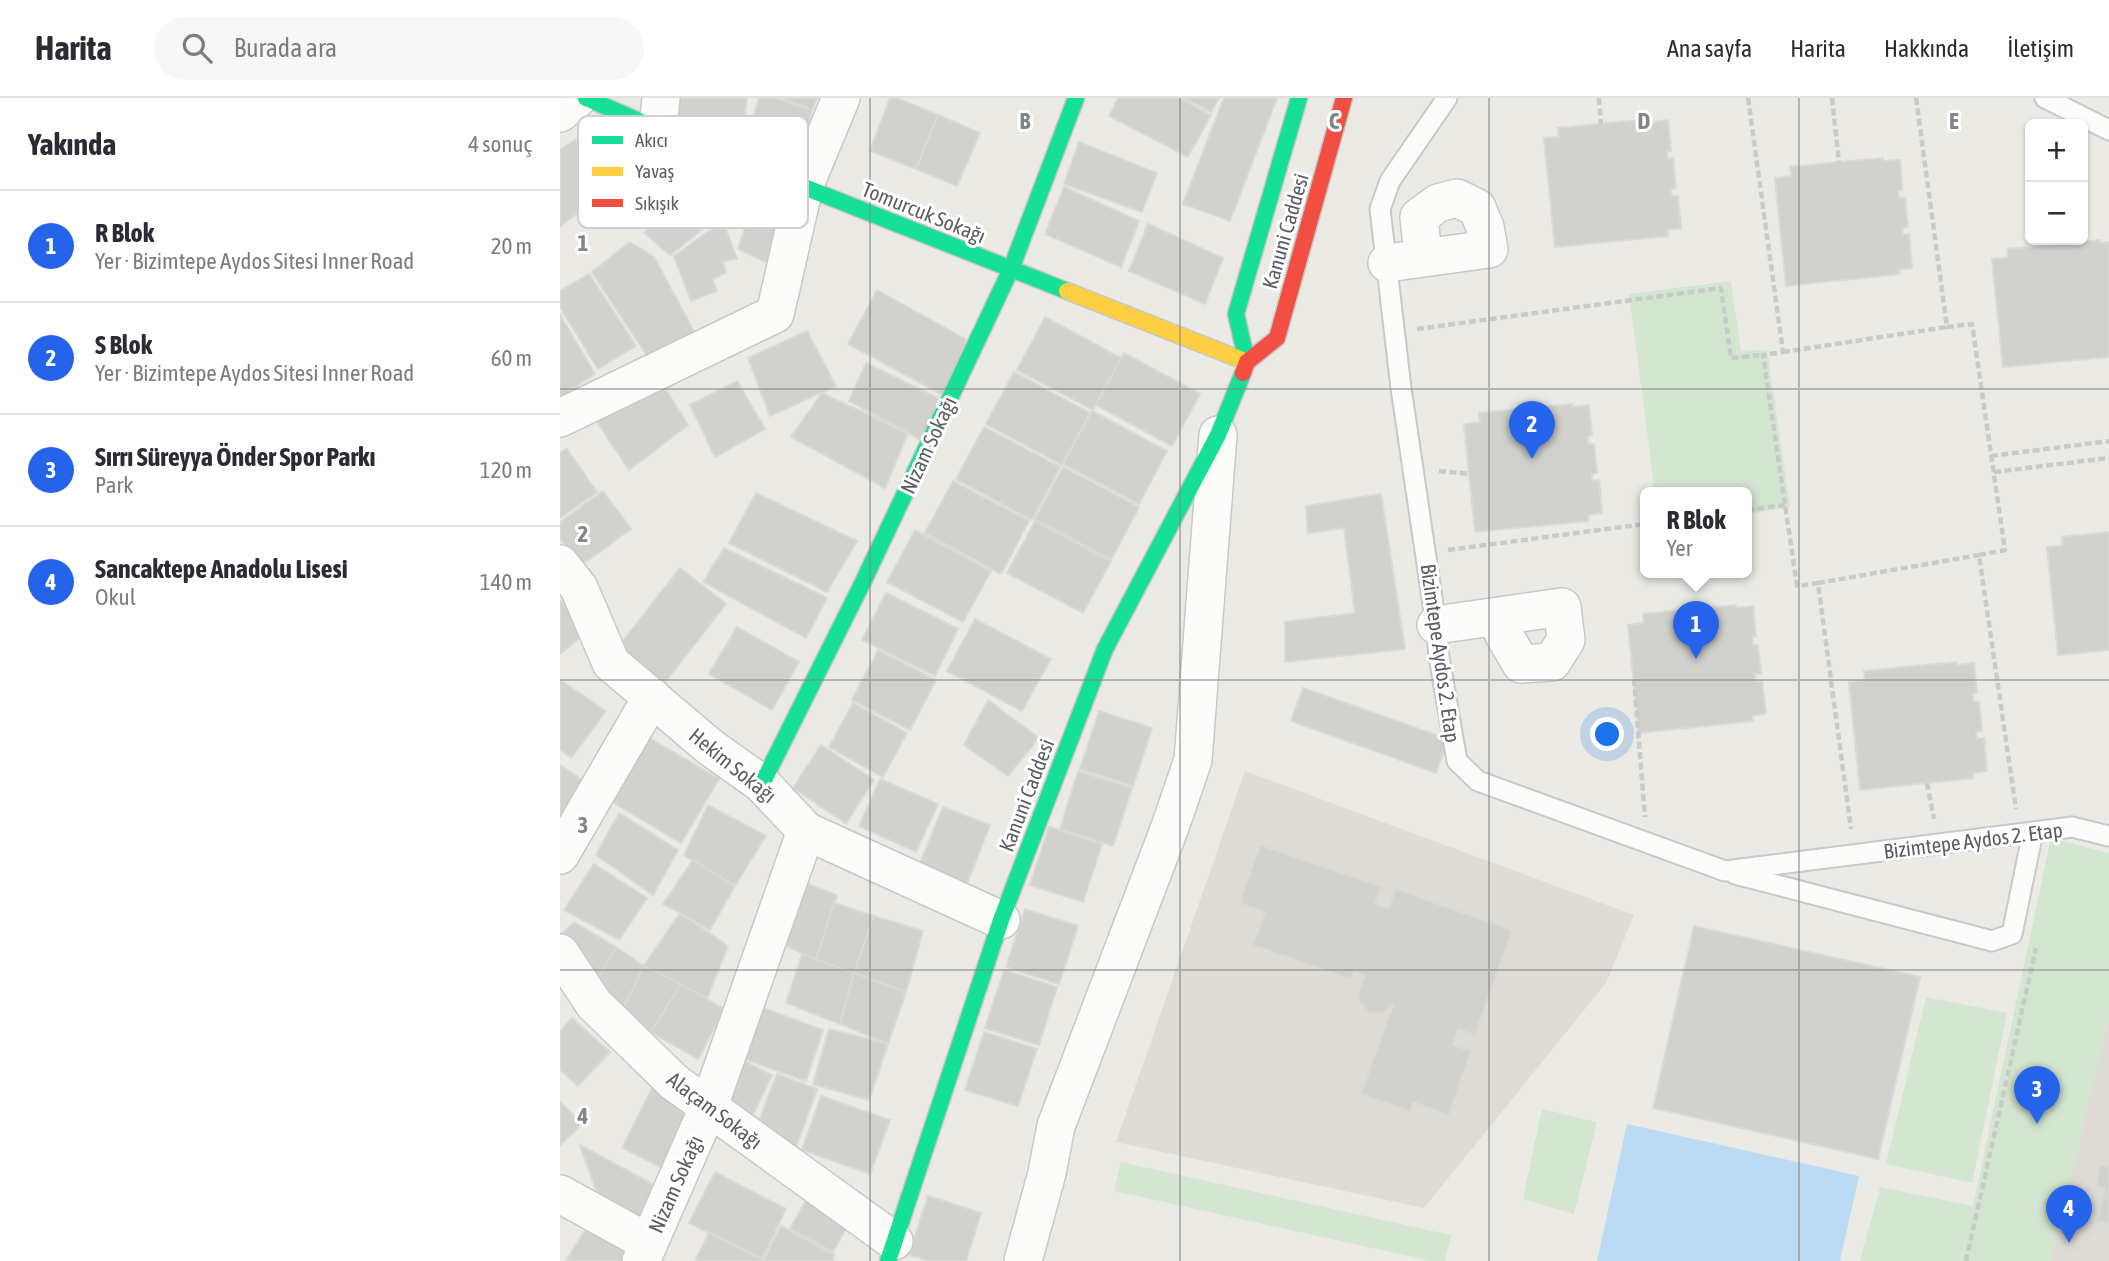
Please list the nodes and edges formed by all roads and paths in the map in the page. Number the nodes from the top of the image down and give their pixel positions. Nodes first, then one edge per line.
1 (578, 98) edge
2 (586, 98) edge
3 (841, 98) edge
4 (1076, 98) edge
5 (1299, 98) edge
6 (1344, 98) edge
7 (1447, 98) edge
8 (1599, 98) edge
9 (1748, 98) edge
10 (1832, 98) edge
11 (1916, 98) edge
12 (2045, 98) edge
13 (560, 113) edge
14 (660, 114) edge
15 (1601, 124) dead end
16 (2109, 130) edge
17 (1839, 162) dead end
18 (808, 177) edge
19 (808, 189) edge
20 (795, 228) edge
21 (1422, 246) dead end
22 (1387, 263) junction
23 (1011, 269) junction
24 (1947, 327) junction
25 (1395, 332) junction
26 (1783, 352) junction
27 (1763, 355) junction
28 (1247, 362) junction
29 (560, 418) edge
30 (1218, 435) junction
31 (2109, 441) edge
32 (1991, 456) junction
33 (2109, 458) edge
34 (1994, 472) junction
35 (1785, 505) junction
36 (1752, 509) edge
37 (1640, 525) edge
38 (1426, 552) junction
39 (1979, 555) junction
40 (560, 564) edge
41 (1818, 583) junction
42 (1436, 625) junction
43 (1503, 633) dead end
44 (1634, 678) dead end
45 (652, 697) junction
46 (1927, 783) dead end
47 (762, 785) junction
48 (806, 831) junction
49 (2026, 833) junction
50 (2109, 836) edge
51 (1647, 843) junction
52 (1938, 844) junction
53 (560, 855) edge
54 (1854, 855) junction
55 (1725, 871) junction
56 (1001, 920) junction
57 (2037, 943) dead end
58 (561, 959) edge
59 (709, 1107) junction
60 (1056, 1126) junction
61 (560, 1194) edge
62 (891, 1251) edge
63 (645, 1252) edge
64 (998, 1261) edge
65 (1023, 1261) edge
66 (1966, 1261) edge

1 - 13 street
2 - 14 street, Tomurcuk Sokağı
3 - 18 street
4 - 23 street, Nizam Sokağı
5 - 28 street, Kanuni Caddesi
6 - 28 street, Kanuni Caddesi
7 - 22 lane, Bizimtepe Aydos 2. Etap
8 - 15 path
9 - 26 path
10 - 17 path
11 - 24 path
12 - 16 lane
19 - 23 street, Tomurcuk Sokağı
20 - 29 street
21 - 22 street
22 - 25 lane, Bizimtepe Aydos 2. Etap
23 - 28 street, Tomurcuk Sokağı
23 - 47 street, Nizam Sokağı
24 - 26 path
24 - 32 path
25 - 27 path
25 - 38 lane, Bizimtepe Aydos 2. Etap
26 - 27 path
27 - 35 path
28 - 30 street, Kanuni Caddesi
30 - 56 street, Kanuni Caddesi
30 - 60 street
31 - 32 path
32 - 34 path
33 - 34 path
34 - 39 path
35 - 36 path
35 - 41 path
37 - 38 path
38 - 42 lane, Bizimtepe Aydos 2. Etap
39 - 41 path
39 - 49 path
40 - 45 street, Hekim Sokağı
41 - 54 path
42 - 43 street
42 - 51 lane, Bizimtepe Aydos 2. Etap
44 - 51 path
45 - 47 street, Hekim Sokağı
45 - 53 street
46 - 52 path
47 - 48 street, Hekim Sokağı
48 - 56 street, Hekim Sokağı
48 - 59 street, Nizam Sokağı
49 - 50 lane, Bizimtepe Aydos 2. Etap
49 - 52 lane, Bizimtepe Aydos 2. Etap
49 - 55 lane
51 - 55 lane, Bizimtepe Aydos 2. Etap
52 - 54 lane, Bizimtepe Aydos 2. Etap
54 - 55 lane, Bizimtepe Aydos 2. Etap
56 - 62 street, Kanuni Caddesi
57 - 66 path
58 - 59 street, Alaçam Sokağı
59 - 62 street, Alaçam Sokağı
59 - 63 street, Nizam Sokağı
60 - 64 street
60 - 65 street
61 - 63 street

